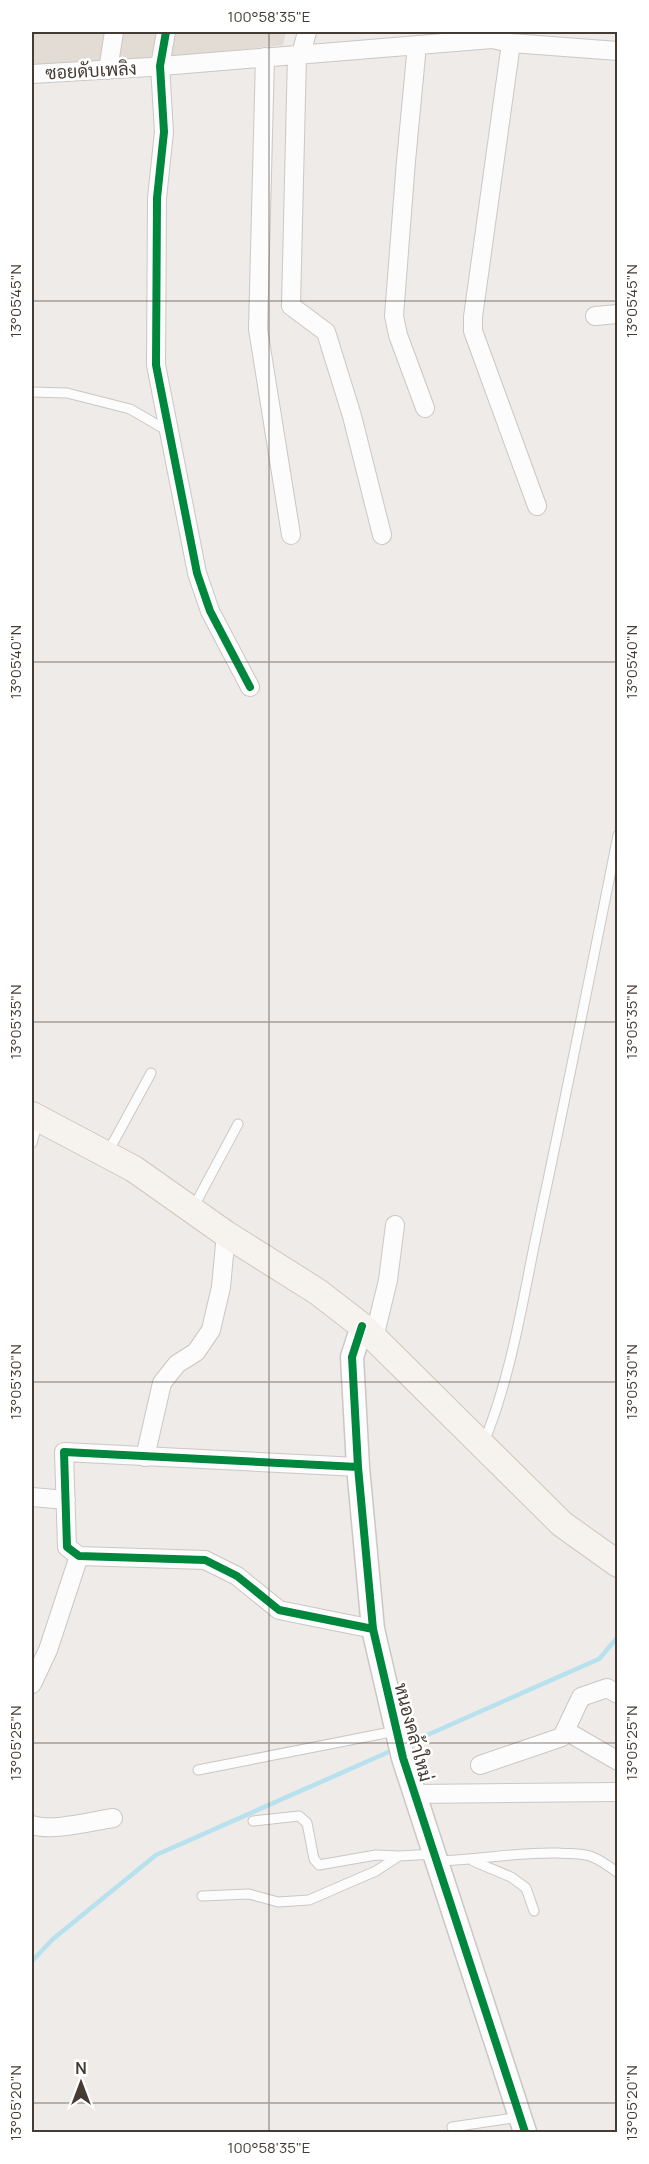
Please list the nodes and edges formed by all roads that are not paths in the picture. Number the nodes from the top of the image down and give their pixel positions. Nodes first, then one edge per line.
1 (114, 32) edge
2 (166, 32) edge
3 (307, 32) edge
4 (493, 35) edge
5 (511, 43) junction
6 (417, 45) junction
7 (618, 51) edge
8 (299, 54) junction
9 (265, 57) junction
10 (160, 66) junction
11 (108, 70) junction
12 (32, 74) edge
13 (618, 314) edge
14 (595, 316) dead end
15 (32, 392) edge
16 (425, 408) dead end
17 (170, 432) junction
18 (537, 506) dead end
19 (291, 534) dead end
20 (382, 535) dead end
21 (250, 687) dead end
22 (618, 836) edge
23 (150, 1073) dead end
24 (35, 1117) edge
25 (238, 1124) dead end
26 (32, 1143) edge
27 (107, 1154) junction
28 (191, 1210) junction
29 (395, 1225) dead end
30 (226, 1234) junction
31 (368, 1332) junction
32 (483, 1444) junction
33 (145, 1456) junction
34 (358, 1467) junction
35 (32, 1497) edge
36 (66, 1500) junction
37 (79, 1556) junction
38 (618, 1564) edge
39 (373, 1629) junction
40 (32, 1684) edge
41 (618, 1694) edge
42 (566, 1731) junction
43 (397, 1734) junction
44 (618, 1761) edge
45 (480, 1766) dead end
46 (198, 1770) dead end
47 (618, 1792) edge
48 (416, 1794) junction
49 (113, 1818) dead end
50 (254, 1821) dead end
51 (32, 1825) edge
52 (399, 1856) junction
53 (436, 1858) junction
54 (471, 1860) junction
55 (618, 1873) edge
56 (202, 1896) dead end
57 (534, 1911) dead end
58 (523, 2125) edge
59 (452, 2127) dead end

1 - 11 street
2 - 10 street
3 - 8 street
4 - 5 street, ซอยดับเพลิง
4 - 6 street, ซอยดับเพลิง
5 - 7 street, ซอยดับเพลิง
5 - 18 street
6 - 8 street, ซอยดับเพลิง
6 - 16 street
8 - 9 street, ซอยดับเพลิง
8 - 20 street
9 - 10 street, ซอยดับเพลิง
9 - 19 street
10 - 11 street, ซอยดับเพลิง
10 - 17 street
11 - 12 street, ซอยดับเพลิง
13 - 14 street
15 - 17 lane
17 - 21 street
22 - 32 lane
23 - 27 lane
24 - 26 lane
24 - 27 main road
25 - 28 lane
27 - 28 main road
28 - 30 main road
29 - 31 street
30 - 31 main road
30 - 33 street
31 - 32 main road
31 - 34 street, หนองคล้าใหม่
32 - 38 main road
33 - 34 street
33 - 36 street
34 - 39 street, หนองคล้าใหม่
35 - 36 street
36 - 37 street
37 - 39 street
37 - 40 street
39 - 43 street, หนองคล้าใหม่
41 - 42 street
42 - 44 street
42 - 45 street
43 - 46 lane
43 - 48 street, หนองคล้าใหม่
47 - 48 street
48 - 53 street, หนองคล้าใหม่
49 - 51 street
50 - 52 lane
52 - 53 lane
52 - 56 lane
53 - 54 lane
53 - 58 street, หนองคล้าใหม่
54 - 55 lane
54 - 57 lane
58 - 59 lane

